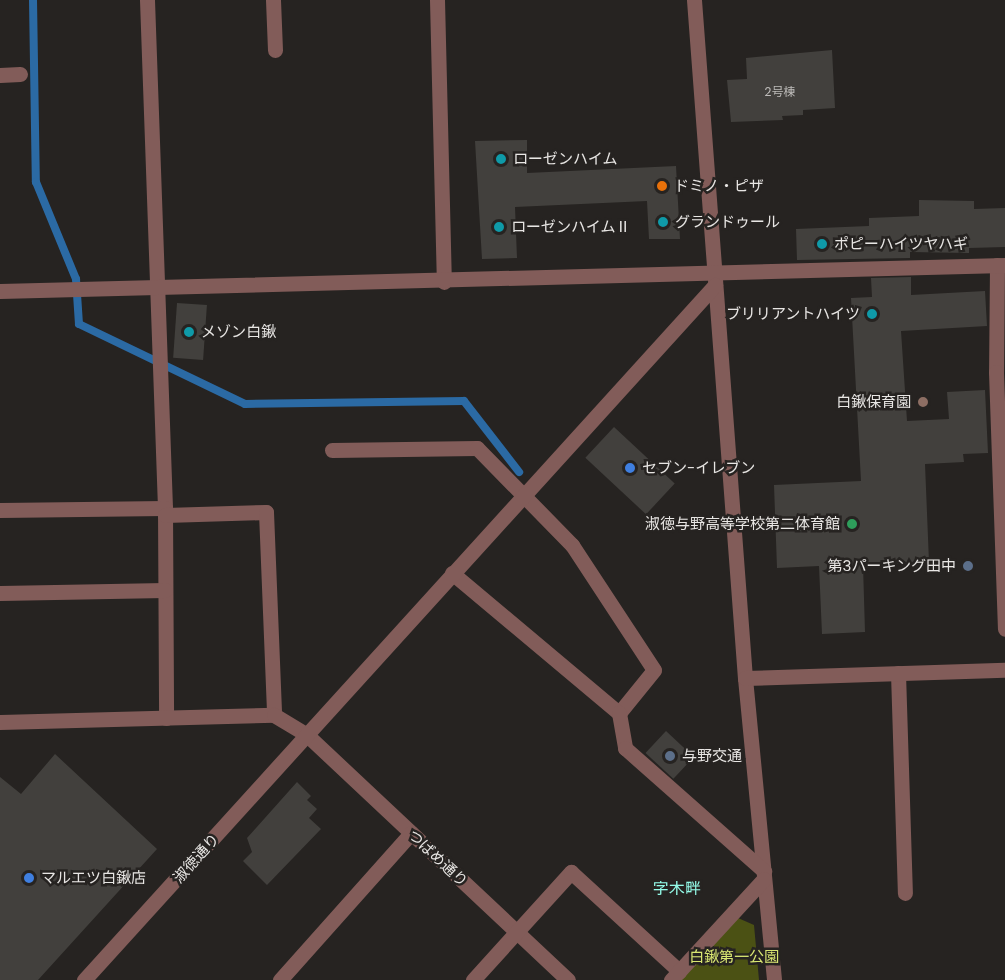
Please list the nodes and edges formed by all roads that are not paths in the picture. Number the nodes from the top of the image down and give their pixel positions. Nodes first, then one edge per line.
1 (147, 0) edge
2 (273, 0) edge
3 (437, 0) edge
4 (694, 0) edge
5 (275, 50) dead end
6 (20, 74) dead end
7 (0, 75) edge
8 (1001, 265) edge
9 (714, 280) junction
10 (444, 282) junction
11 (156, 289) junction
12 (0, 291) edge
13 (332, 450) dead end
14 (520, 497) junction
15 (0, 510) edge
16 (165, 512) junction
17 (452, 573) junction
18 (165, 590) junction
19 (0, 593) edge
20 (1005, 629) edge
21 (1005, 670) edge
22 (898, 673) junction
23 (745, 678) junction
24 (619, 713) junction
25 (274, 715) junction
26 (166, 718) junction
27 (0, 722) edge
28 (308, 735) junction
29 (411, 833) junction
30 (764, 875) junction
31 (905, 893) dead end
32 (517, 932) junction
33 (675, 976) edge
34 (84, 980) edge
35 (280, 980) edge
36 (473, 980) edge
37 (568, 980) edge
38 (774, 980) edge

1 - 11 street
2 - 5 street
3 - 10 street
4 - 9 street
6 - 7 street
8 - 9 street
8 - 20 street
9 - 10 street
9 - 14 street, 淑徳通り
9 - 23 street
10 - 11 street
11 - 12 street
11 - 16 street
13 - 14 street
14 - 17 street, 淑徳通り
14 - 24 street
15 - 16 street
16 - 18 street
16 - 25 street
17 - 24 street
17 - 28 street, 淑徳通り
18 - 19 street
18 - 26 street
21 - 22 street
22 - 23 street
22 - 31 street
23 - 30 street
24 - 30 street
25 - 26 street
25 - 28 street, つばめ通り
26 - 27 street
28 - 29 street, つばめ通り
28 - 34 street, 淑徳通り
29 - 32 street, つばめ通り
29 - 35 street
30 - 33 street
30 - 38 street
32 - 33 street
32 - 36 street
32 - 37 street, つばめ通り

